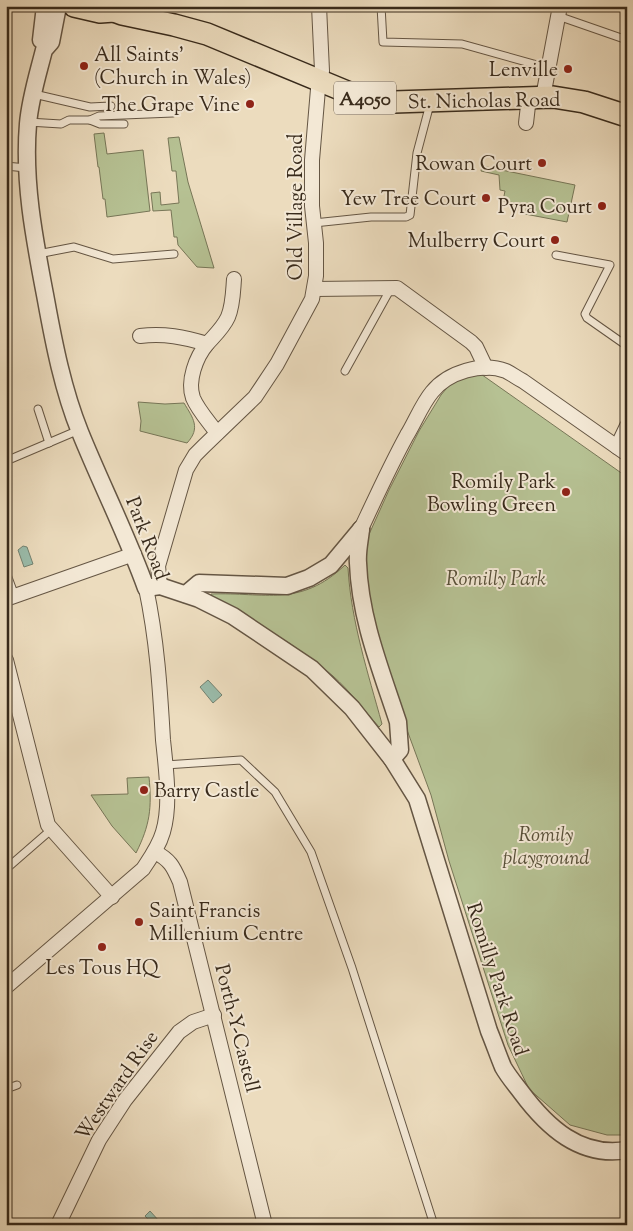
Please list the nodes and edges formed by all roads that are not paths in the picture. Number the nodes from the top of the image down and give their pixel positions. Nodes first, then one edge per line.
1 (45, 6) edge
2 (58, 6) edge
3 (74, 6) edge
4 (319, 6) edge
5 (381, 6) edge
6 (117, 9) edge
7 (559, 11) edge
8 (627, 40) edge
9 (44, 50) junction
10 (548, 68) junction
11 (320, 81) junction
12 (33, 94) junction
13 (536, 97) junction
14 (431, 101) junction
15 (111, 106) dead end
16 (173, 113) dead end
17 (627, 116) edge
18 (90, 120) junction
19 (28, 122) junction
20 (526, 123) dead end
21 (124, 124) dead end
22 (6, 166) edge
23 (26, 168) junction
24 (314, 222) junction
25 (37, 254) junction
26 (174, 254) dead end
27 (556, 255) dead end
28 (234, 279) dead end
29 (392, 287) junction
30 (315, 289) junction
31 (140, 336) dead end
32 (207, 344) junction
33 (627, 346) edge
34 (486, 368) junction
35 (345, 371) dead end
36 (38, 409) dead end
37 (627, 426) edge
38 (79, 430) junction
39 (217, 432) junction
40 (49, 443) junction
41 (622, 450) edge
42 (6, 461) edge
43 (361, 529) junction
44 (134, 554) junction
45 (6, 572) edge
46 (153, 587) junction
47 (186, 594) junction
48 (11, 597) edge
49 (6, 660) edge
50 (10, 688) edge
51 (392, 759) junction
52 (165, 765) junction
53 (52, 829) junction
54 (155, 852) junction
55 (6, 869) edge
56 (112, 897) junction
57 (7, 985) edge
58 (214, 1015) junction
59 (17, 1085) dead end
60 (6, 1089) edge
61 (621, 1153) edge
62 (58, 1225) edge
63 (265, 1225) edge
64 (434, 1225) edge

1 - 9 street, Park Road
2 - 9 street, Park Road
3 - 6 main road, St. Nicholas Road / A4050
4 - 11 street, Old Village Road
5 - 10 lane
6 - 11 main road, St. Nicholas Road / A4050
7 - 8 lane
7 - 10 street
9 - 12 street, Park Road
10 - 13 street
11 - 14 main road, St. Nicholas Road / A4050
11 - 24 street, Old Village Road
12 - 15 lane
12 - 19 street, Park Road
13 - 14 main road, St. Nicholas Road / A4050
13 - 17 main road, St. Nicholas Road / A4050
13 - 20 street
14 - 24 lane
16 - 18 lane
18 - 19 lane
18 - 21 lane
19 - 23 street, Park Road
22 - 23 lane
23 - 25 street, Park Road
24 - 30 street, Old Village Road
25 - 26 lane
25 - 38 street, Park Road
27 - 33 lane
28 - 32 street
29 - 30 street
29 - 34 street
29 - 35 lane
30 - 39 street, Old Village Road
31 - 32 street
32 - 39 street
34 - 41 street
34 - 43 street
36 - 40 lane
37 - 41 street
38 - 40 lane
38 - 44 street, Park Road
39 - 46 street, Old Village Road
40 - 42 lane
43 - 47 street
43 - 51 street
44 - 46 street, Park Road
44 - 48 street
45 - 48 lane
46 - 47 street, Romilly Park Road
46 - 52 street, Park Road
47 - 51 street, Romilly Park Road
49 - 50 street
50 - 53 street
51 - 61 street, Romilly Park Road
52 - 54 street, Park Road
52 - 64 lane
53 - 55 lane
53 - 56 street
54 - 56 street, Park Road
54 - 58 street, Porth-Y-Castell
56 - 57 street, Park Road
58 - 62 street, Westward Rise
58 - 63 street, Porth-Y-Castell
59 - 60 lane

